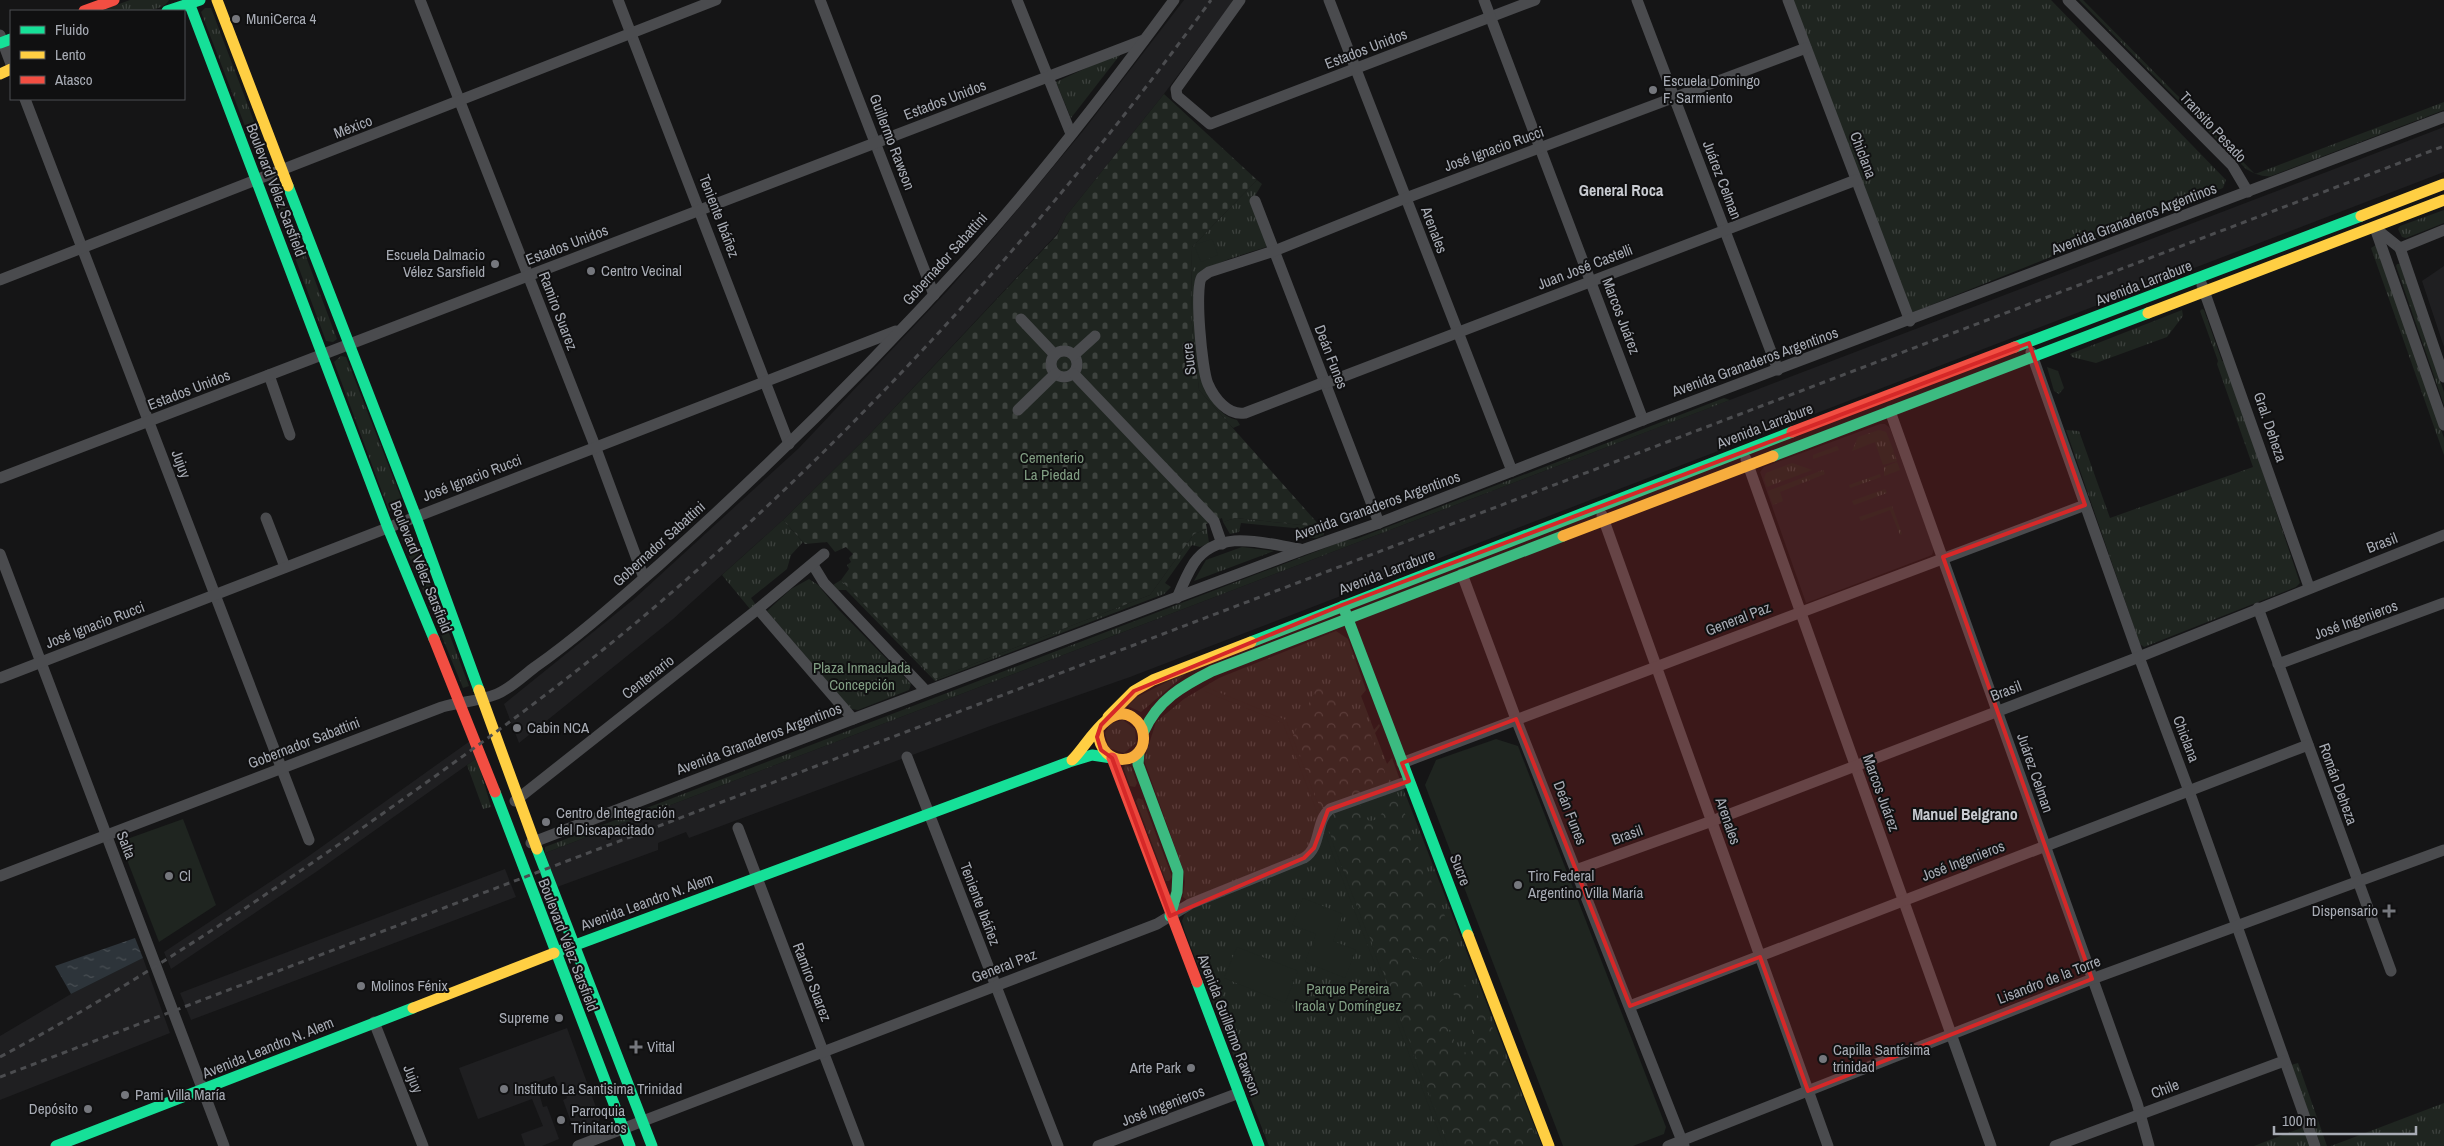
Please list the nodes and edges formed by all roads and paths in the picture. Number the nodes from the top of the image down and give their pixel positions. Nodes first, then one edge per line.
1 (114, 0) edge
2 (217, 0) edge
3 (420, 0) edge
4 (618, 0) edge
5 (716, 0) edge
6 (820, 0) edge
7 (1017, 0) edge
8 (1174, 0) edge
9 (1240, 0) edge
10 (1329, 0) edge
11 (1484, 0) edge
12 (1535, 0) edge
13 (1637, 0) edge
14 (1788, 0) edge
15 (2068, 0) edge
16 (191, 1) edge
17 (84, 7) edge
18 (170, 10) edge
19 (1490, 17) junction
20 (631, 33) junction
21 (3, 40) edge
22 (1144, 40) junction
23 (1806, 48) junction
24 (10, 61) edge
25 (1355, 68) junction
26 (1047, 76) junction
27 (1674, 97) junction
28 (25, 100) edge
29 (460, 101) junction
30 (2444, 117) edge
31 (1071, 134) junction
32 (877, 143) junction
33 (1541, 148) junction
34 (282, 170) junction
35 (256, 180) junction
36 (1856, 180) junction
37 (2444, 184) edge
38 (2248, 192) junction
39 (1406, 198) junction
40 (2444, 200) edge
41 (1255, 202) dead end
42 (700, 209) junction
43 (2365, 215) junction
44 (2375, 228) junction
45 (1725, 230) junction
46 (2444, 230) edge
47 (2400, 248) junction
48 (83, 249) junction
49 (1274, 251) junction
50 (528, 276) junction
51 (2199, 277) junction
52 (0, 280) edge
53 (1592, 281) junction
54 (1198, 284) joint
55 (2205, 292) junction
56 (934, 295) junction
57 (1021, 319) dead end
58 (1910, 320) junction
59 (900, 330) junction
60 (1458, 332) junction
61 (1095, 336) dead end
62 (2028, 343) junction
63 (348, 344) junction
64 (322, 355) junction
65 (1055, 355) junction
66 (1074, 355) junction
67 (2033, 357) junction
68 (1778, 370) junction
69 (1055, 374) junction
70 (1074, 374) junction
71 (269, 375) junction
72 (2444, 377) edge
73 (1325, 382) junction
74 (766, 383) junction
75 (1018, 410) dead end
76 (1890, 411) junction
77 (1240, 414) joint
78 (1643, 420) junction
79 (148, 422) junction
80 (2444, 425) edge
81 (290, 435) dead end
82 (789, 444) junction
83 (595, 446) junction
84 (1743, 450) junction
85 (1748, 465) junction
86 (1512, 471) junction
87 (0, 478) edge
88 (2085, 505) junction
89 (1598, 506) junction
90 (416, 517) junction
91 (266, 518) dead end
92 (1604, 520) junction
93 (1379, 523) junction
94 (388, 528) junction
95 (2444, 535) edge
96 (1222, 544) junction
97 (1302, 550) junction
98 (0, 554) edge
99 (824, 554) dead end
100 (1943, 558) junction
101 (813, 565) junction
102 (285, 566) junction
103 (1462, 574) junction
104 (644, 578) junction
105 (2309, 587) junction
106 (216, 595) junction
107 (1177, 598) junction
108 (2444, 603) edge
109 (1342, 605) junction
110 (2258, 608) junction
111 (758, 610) junction
112 (1800, 612) junction
113 (1347, 618) junction
114 (2139, 657) junction
115 (41, 662) junction
116 (2278, 664) junction
117 (1657, 666) junction
118 (0, 678) edge
119 (926, 691) junction
120 (483, 699) junction
121 (460, 702) junction
122 (1997, 710) junction
123 (1108, 717) junction
124 (853, 719) junction
125 (1516, 719) junction
126 (1098, 731) junction
127 (1144, 732) junction
128 (2308, 744) junction
129 (1139, 752) junction
130 (907, 758) dead end
131 (1112, 758) junction
132 (1069, 762) junction
133 (1402, 763) junction
134 (1855, 766) junction
135 (282, 768) junction
136 (1409, 781) junction
137 (2189, 790) junction
138 (519, 798) junction
139 (501, 811) junction
140 (929, 814) junction
141 (1712, 821) junction
142 (738, 828) dead end
143 (106, 835) junction
144 (309, 840) dead end
145 (535, 842) junction
146 (2044, 846) junction
147 (516, 849) junction
148 (2444, 850) edge
149 (1576, 870) junction
150 (0, 876) edge
151 (756, 878) junction
152 (2358, 881) junction
153 (1903, 900) junction
154 (1170, 916) junction
155 (2237, 926) junction
156 (574, 945) junction
157 (554, 953) junction
158 (1760, 957) junction
159 (2391, 971) dead end
160 (2092, 979) junction
161 (996, 986) junction
162 (1630, 1006) junction
163 (374, 1022) junction
164 (1952, 1035) junction
165 (823, 1052) junction
166 (2284, 1061) junction
167 (203, 1090) junction
168 (1808, 1091) junction
169 (1239, 1093) junction
170 (2140, 1115) junction
171 (643, 1121) junction
172 (623, 1129) junction
173 (1683, 1143) edge
174 (56, 1146) edge
175 (224, 1146) edge
176 (423, 1146) edge
177 (578, 1146) edge
178 (630, 1146) edge
179 (652, 1146) edge
180 (859, 1146) edge
181 (1058, 1146) edge
182 (1098, 1146) edge
183 (1259, 1146) edge
184 (1549, 1146) edge
185 (1668, 1146) edge
186 (1828, 1146) edge
187 (1990, 1146) edge
188 (2055, 1146) edge
189 (2149, 1146) edge
190 (2315, 1146) edge

1 - 17 main road
2 - 34 main road, Boulevard Vélez Sarsfield
3 - 29 street, Ramiro Suarez
4 - 20 street, Teniente Ibáñez
5 - 20 street, México
6 - 32 street, Guillermo Rawson
7 - 26 street
8 - 22 street, Gobernador Sabattini
9 - 25 street, Estados Unidos
10 - 25 street, Arenales
11 - 19 street, Marcos Juárez
12 - 19 street, Estados Unidos
13 - 27 street, Juárez Celman
14 - 23 street, Chiclana
15 - 38 street, Transito Pesado
16 - 18 main road
16 - 35 main road, Boulevard Vélez Sarsfield
19 - 25 street, Estados Unidos
19 - 33 street, Marcos Juárez
20 - 29 street, México
20 - 42 street, Teniente Ibáñez
21 - 24 street
22 - 26 street, Estados Unidos
22 - 31 street, Gobernador Sabattini
23 - 27 street, José Ignacio Rucci
23 - 36 street, Chiclana
25 - 39 street, Arenales
26 - 31 street
26 - 32 street, Estados Unidos
27 - 33 street, José Ignacio Rucci
27 - 45 street, Juárez Celman
28 - 48 street, Jujuy
29 - 34 street, México
29 - 50 street, Ramiro Suarez
30 - 38 street
31 - 56 street, Gobernador Sabattini
32 - 42 street, Estados Unidos
32 - 56 street, Guillermo Rawson
33 - 39 street, José Ignacio Rucci
33 - 53 street, Marcos Juárez
34 - 35 street, México
34 - 63 main road, Boulevard Vélez Sarsfield
35 - 48 street, México
35 - 64 main road, Boulevard Vélez Sarsfield
36 - 45 street, Juan José Castelli
36 - 58 street, Chiclana
37 - 43 main road, Avenida Larrabure
38 - 58 street, Avenida Granaderos Argentinos
39 - 49 street, José Ignacio Rucci
39 - 60 street, Arenales
40 - 44 main road, Avenida Larrabure
41 - 49 street, Deán Funes
42 - 50 street, Estados Unidos
42 - 74 street, Teniente Ibáñez
43 - 44 street
43 - 51 main road, Avenida Larrabure
44 - 47 street
44 - 55 main road, Avenida Larrabure
44 - 80 street
45 - 53 street, Juan José Castelli
45 - 68 street, Juárez Celman
46 - 47 street
47 - 72 street
48 - 52 street, México
48 - 79 street, Jujuy
49 - 54 street, José Ignacio Rucci
49 - 73 street, Deán Funes
50 - 63 street, Estados Unidos
50 - 83 street, Ramiro Suarez
51 - 55 street, Gral. Deheza
51 - 62 main road, Avenida Larrabure
53 - 60 street, Juan José Castelli
53 - 78 street, Marcos Juárez
54 - 77 street, Sucre
55 - 67 main road, Avenida Larrabure
55 - 105 street, Gral. Deheza
56 - 59 street, Gobernador Sabattini
57 - 65 street
58 - 68 street, Avenida Granaderos Argentinos
59 - 74 street, José Ignacio Rucci
59 - 82 street, Gobernador Sabattini
60 - 73 street, Juan José Castelli
60 - 86 street, Arenales
61 - 66 street
62 - 67 street, Chiclana
62 - 84 main road, Avenida Larrabure
63 - 64 street, Estados Unidos
63 - 90 main road, Boulevard Vélez Sarsfield
64 - 71 street, Estados Unidos
64 - 94 main road, Boulevard Vélez Sarsfield
65 - 66 street
65 - 69 street
66 - 70 street
67 - 76 main road, Avenida Larrabure
67 - 88 street, Chiclana
68 - 78 street, Avenida Granaderos Argentinos
69 - 70 street
69 - 75 street
70 - 96 street
71 - 79 street, Estados Unidos
71 - 81 street
73 - 77 street, Juan José Castelli
73 - 93 street, Deán Funes
74 - 82 street, Teniente Ibáñez
74 - 83 street, José Ignacio Rucci
76 - 85 main road, Avenida Larrabure
76 - 100 street, Juárez Celman
78 - 86 street, Avenida Granaderos Argentinos
79 - 87 street, Estados Unidos
79 - 106 street, Jujuy
82 - 104 street, Gobernador Sabattini
83 - 90 street, José Ignacio Rucci
83 - 104 street, Ramiro Suarez
84 - 85 street, Marcos Juárez
84 - 89 main road, Avenida Larrabure
85 - 92 main road, Avenida Larrabure
85 - 112 street, Marcos Juárez
86 - 93 street, Avenida Granaderos Argentinos
88 - 100 street, General Paz
88 - 114 street, Chiclana
89 - 92 street, Arenales
89 - 109 main road, Avenida Larrabure
90 - 94 street, José Ignacio Rucci
90 - 120 main road, Boulevard Vélez Sarsfield
91 - 102 street
92 - 103 main road, Avenida Larrabure
92 - 117 street, Arenales
93 - 97 street, Avenida Granaderos Argentinos
94 - 102 street, José Ignacio Rucci
94 - 121 main road, Boulevard Vélez Sarsfield
95 - 105 street, Brasil
96 - 97 street
96 - 107 street
97 - 107 street, Avenida Granaderos Argentinos
98 - 115 street, Salta
99 - 101 street, Centenario
100 - 112 street, General Paz
100 - 122 street, Juárez Celman
101 - 111 street, Centenario
101 - 119 street
102 - 106 street, José Ignacio Rucci
103 - 113 main road, Avenida Larrabure
103 - 125 street, Deán Funes
104 - 120 street, Gobernador Sabattini
105 - 110 street, Brasil
106 - 115 street, José Ignacio Rucci
106 - 135 street, Jujuy
107 - 119 street, Avenida Granaderos Argentinos
108 - 116 street, José Ingenieros
109 - 113 main road, Sucre
109 - 123 main road, Avenida Larrabure
110 - 114 street, Brasil
110 - 116 street, Román Deheza
111 - 124 street
111 - 138 street, Centenario
112 - 117 street, General Paz
112 - 134 street, Marcos Juárez
113 - 127 main road, Avenida Larrabure
113 - 133 main road, Sucre
114 - 122 street, Brasil
114 - 137 street, Chiclana
115 - 118 street, José Ignacio Rucci
115 - 143 street, Salta
116 - 128 street, Román Deheza
117 - 125 street, General Paz
117 - 141 street, Arenales
119 - 124 street, Avenida Granaderos Argentinos
120 - 121 street, Gobernador Sabattini
120 - 138 main road, Boulevard Vélez Sarsfield
121 - 135 street, Gobernador Sabattini
121 - 139 main road, Boulevard Vélez Sarsfield
122 - 134 street, Brasil
122 - 146 street, Juárez Celman
123 - 126 main road
123 - 127 main road
124 - 145 street, Avenida Granaderos Argentinos
125 - 133 street, General Paz
125 - 149 street, Deán Funes
126 - 131 main road
126 - 132 main road
127 - 129 main road
128 - 137 street, José Ingenieros
128 - 152 street, Román Deheza
129 - 131 main road
129 - 154 main road
130 - 140 street, Teniente Ibáñez
131 - 132 main road, Avenida Leandro N. Alem
131 - 154 main road, Avenida Guillermo Rawson
132 - 140 main road, Avenida Leandro N. Alem
133 - 136 main road, Sucre
134 - 141 street, Brasil
134 - 153 street, Marcos Juárez
135 - 143 street, Gobernador Sabattini
135 - 144 street, Jujuy
136 - 154 street, General Paz
136 - 184 main road, Sucre
137 - 146 street, José Ingenieros
137 - 155 street, Chiclana
138 - 139 street, Centenario
138 - 145 main road, Boulevard Vélez Sarsfield
139 - 147 main road, Boulevard Vélez Sarsfield
140 - 151 main road, Avenida Leandro N. Alem
140 - 161 street, Teniente Ibáñez
141 - 149 street, Brasil
141 - 158 street, Arenales
142 - 151 street, Ramiro Suarez
143 - 150 street, Gobernador Sabattini
143 - 167 street, Salta
145 - 147 street, Avenida Granaderos Argentinos
145 - 156 main road, Boulevard Vélez Sarsfield
146 - 153 street, José Ingenieros
146 - 160 street, Juárez Celman
147 - 157 main road, Boulevard Vélez Sarsfield
148 - 152 street, Lisandro de la Torre
149 - 162 street, Deán Funes
151 - 156 main road, Avenida Leandro N. Alem
151 - 165 street, Ramiro Suarez
152 - 155 street, Lisandro de la Torre
152 - 159 street, Román Deheza
153 - 158 street, José Ingenieros
153 - 164 street, Marcos Juárez
154 - 161 street, General Paz
154 - 169 main road, Avenida Guillermo Rawson
155 - 160 street, Lisandro de la Torre
155 - 166 street, Chiclana
156 - 157 main road, Avenida Leandro N. Alem
156 - 171 main road, Boulevard Vélez Sarsfield
157 - 163 main road, Avenida Leandro N. Alem
157 - 172 main road, Boulevard Vélez Sarsfield
158 - 162 street, José Ingenieros
158 - 168 street, Arenales
160 - 164 street, Lisandro de la Torre
160 - 170 street, Juárez Celman
161 - 165 street, General Paz
161 - 181 street, Teniente Ibáñez
162 - 173 street, Deán Funes
163 - 167 main road, Avenida Leandro N. Alem
163 - 176 street, Jujuy
164 - 168 street, Lisandro de la Torre
164 - 187 street, Marcos Juárez
165 - 171 street, General Paz
165 - 180 street, Ramiro Suarez
166 - 170 street, Chile
166 - 190 street, Chiclana
167 - 174 main road, Avenida Leandro N. Alem
167 - 175 street, Salta
168 - 173 street, Lisandro de la Torre
168 - 186 street, Arenales
169 - 182 street, José Ingenieros
169 - 183 main road, Avenida Guillermo Rawson
170 - 188 street, Chile
170 - 189 street, Juárez Celman
171 - 172 street, General Paz
171 - 179 main road, Boulevard Vélez Sarsfield
172 - 177 street, General Paz
172 - 178 main road, Boulevard Vélez Sarsfield
173 - 185 street, Lisandro de la Torre

